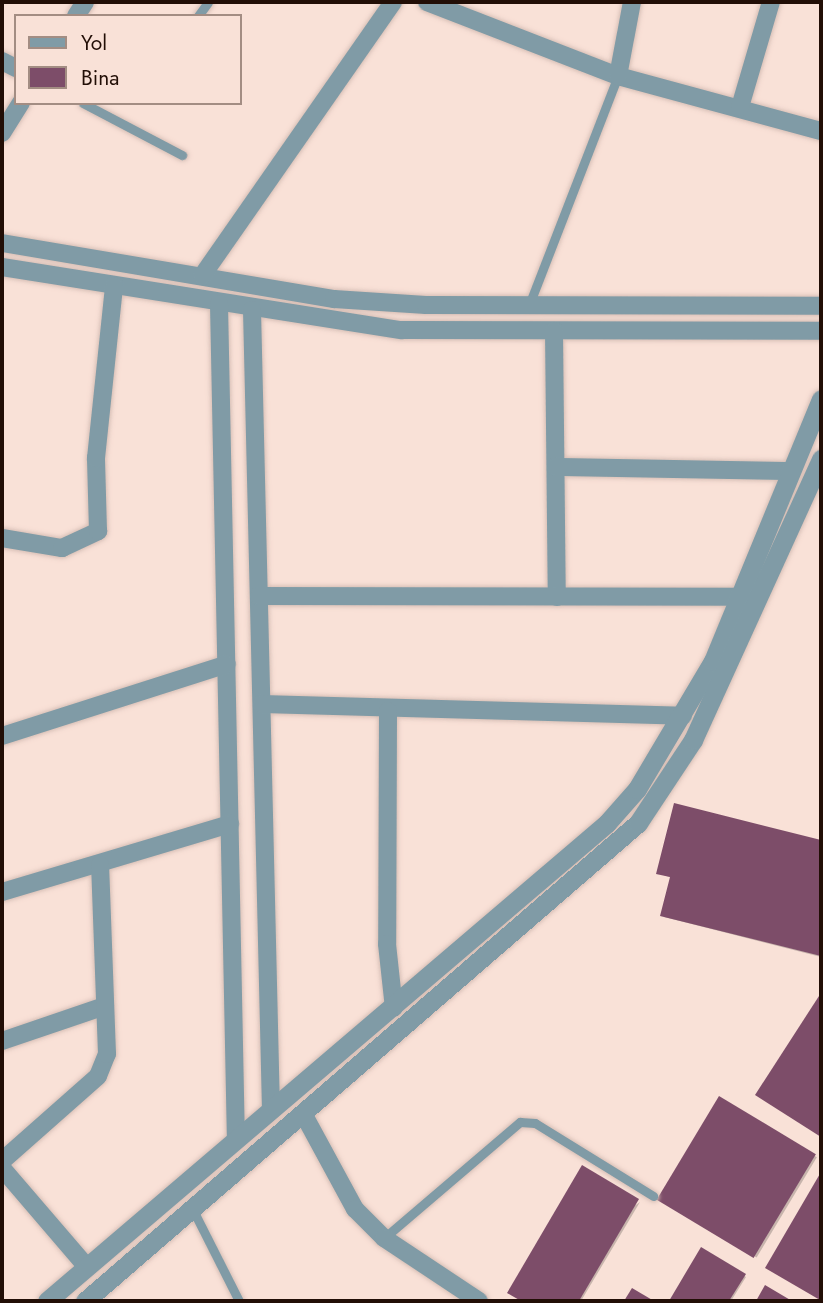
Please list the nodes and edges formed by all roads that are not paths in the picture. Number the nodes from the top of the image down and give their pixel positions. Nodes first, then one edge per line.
1 (393, 2) edge
2 (427, 2) edge
3 (632, 2) edge
4 (771, 2) edge
5 (618, 76) junction
6 (20, 105) edge
7 (87, 105) edge
8 (740, 107) junction
9 (821, 131) edge
10 (2, 133) edge
11 (182, 155) dead end
12 (2, 243) edge
13 (2, 267) edge
14 (202, 276) junction
15 (114, 286) junction
16 (219, 304) junction
17 (529, 305) junction
18 (821, 306) edge
19 (252, 310) junction
20 (554, 331) junction
21 (821, 331) edge
22 (821, 399) edge
23 (821, 459) edge
24 (556, 467) junction
25 (791, 471) junction
26 (2, 538) edge
27 (259, 596) junction
28 (556, 597) junction
29 (739, 597) junction
30 (227, 664) junction
31 (262, 704) junction
32 (388, 710) junction
33 (683, 716) junction
34 (2, 736) edge
35 (230, 824) junction
36 (100, 865) junction
37 (2, 892) edge
38 (105, 1006) junction
39 (394, 1007) junction
40 (2, 1041) edge
41 (271, 1111) junction
42 (305, 1117) junction
43 (236, 1140) junction
44 (2, 1161) edge
45 (2, 1168) edge
46 (653, 1195) dead end
47 (193, 1210) junction
48 (384, 1238) junction
49 (86, 1266) junction
50 (47, 1301) edge
51 (85, 1301) edge
52 (239, 1301) edge
53 (479, 1301) edge

1 - 14 street
2 - 5 street
3 - 5 street
4 - 8 street
5 - 8 street
5 - 17 lane
6 - 10 street
7 - 11 lane
8 - 9 street
12 - 14 street
13 - 15 street
14 - 17 street
15 - 16 street
15 - 26 street
16 - 19 street
16 - 30 street
17 - 18 street
19 - 20 street
19 - 27 street
20 - 21 street
20 - 24 street
22 - 25 street
23 - 42 street
24 - 25 street
24 - 28 street
25 - 29 street
27 - 28 street
27 - 31 street
28 - 29 street
29 - 33 street
30 - 34 street
30 - 35 street
31 - 32 street
31 - 41 street
32 - 33 street
32 - 39 street
33 - 39 street
35 - 36 street
35 - 43 street
36 - 37 street
36 - 38 street
38 - 40 street
38 - 44 street
39 - 41 street
41 - 43 street
42 - 47 street
42 - 48 street
43 - 49 street
45 - 49 street
46 - 48 lane
47 - 51 street
47 - 52 lane
48 - 53 street
49 - 50 street

